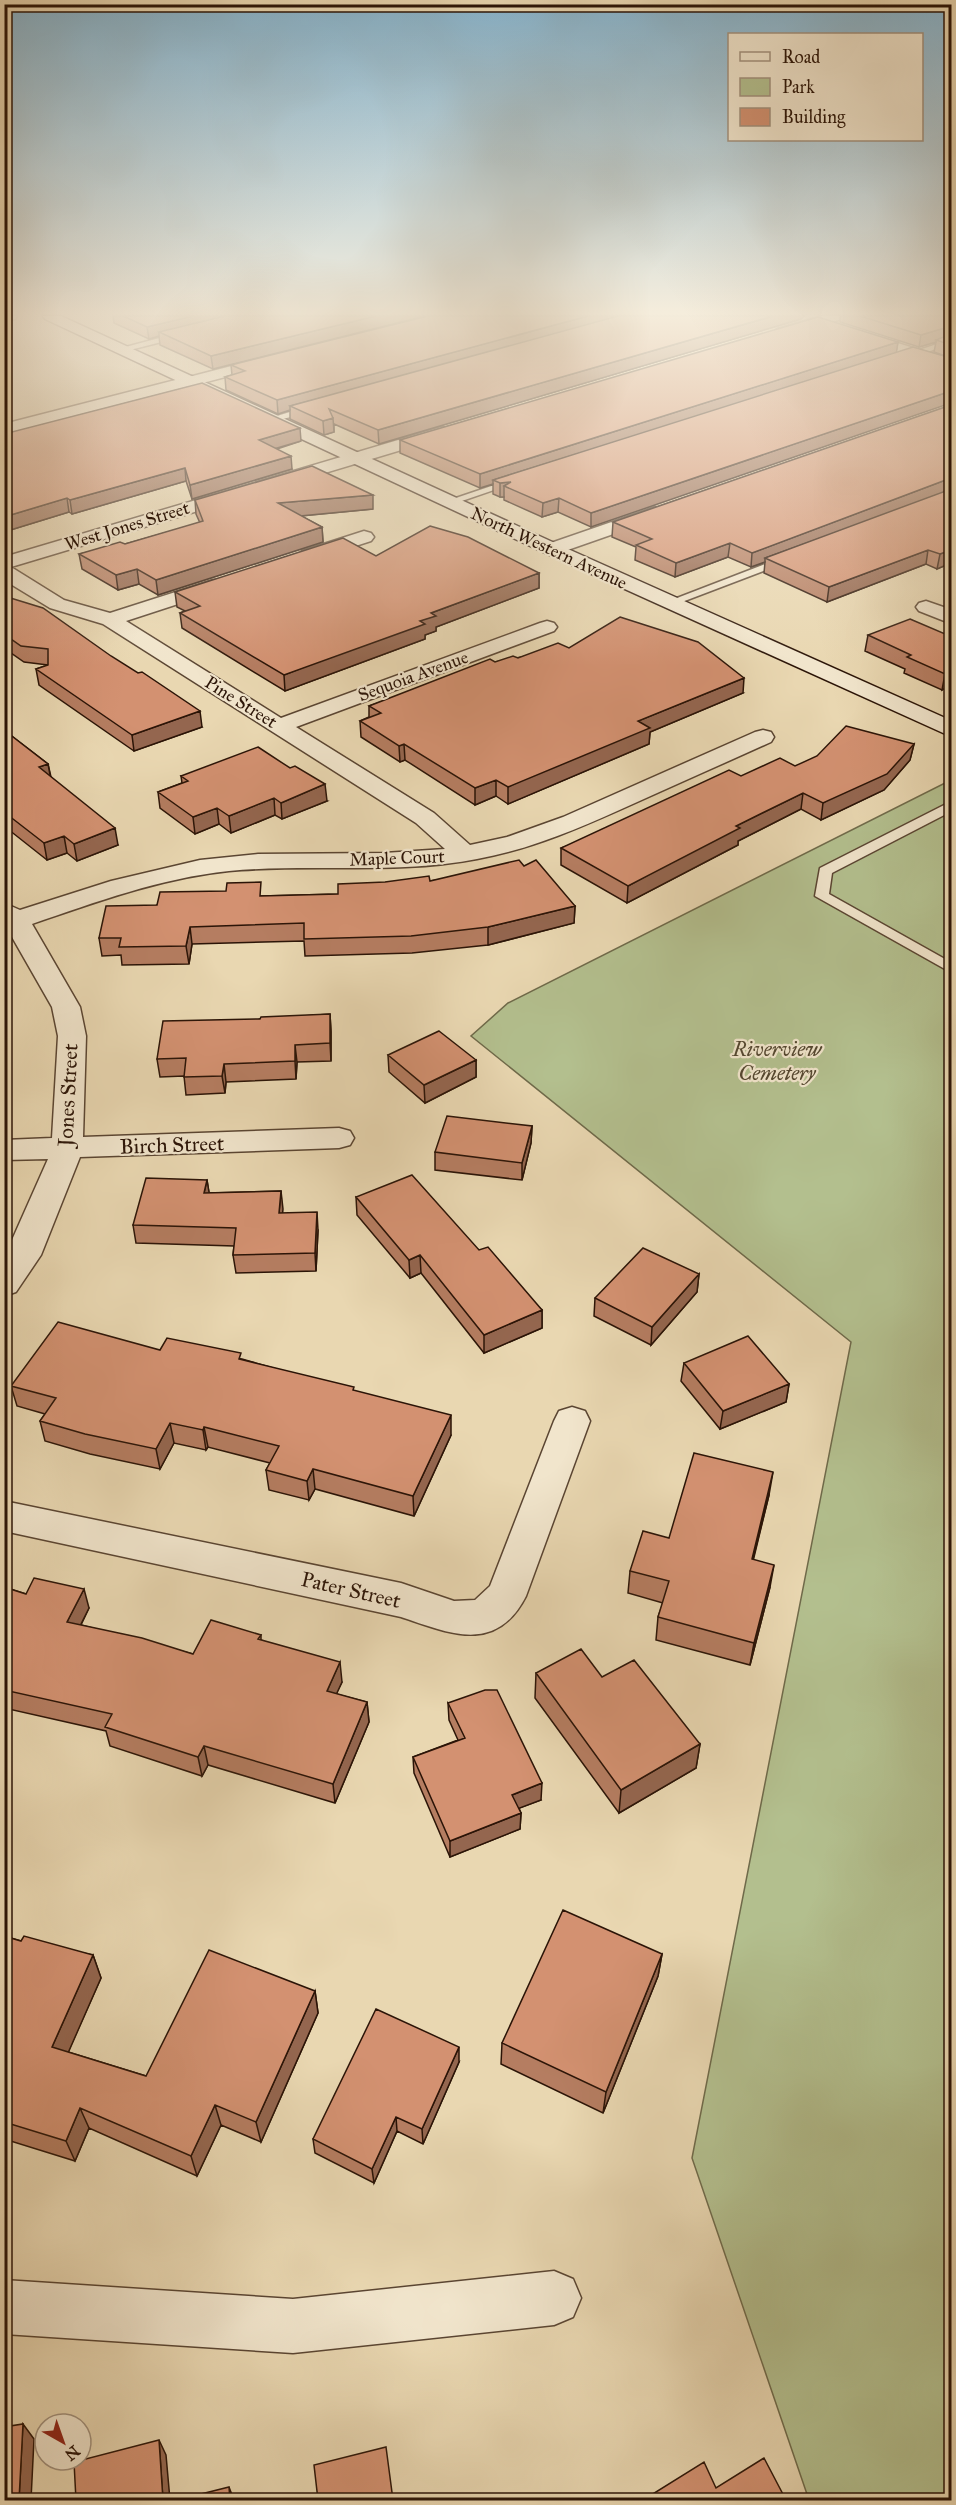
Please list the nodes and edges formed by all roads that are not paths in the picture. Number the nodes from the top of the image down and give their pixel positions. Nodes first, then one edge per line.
1 (301, 433) edge
2 (438, 433) edge
3 (353, 458) junction
4 (528, 476) edge
5 (449, 502) junction
6 (673, 507) edge
7 (364, 537) dead end
8 (552, 549) junction
9 (800, 554) edge
10 (287, 562) edge
11 (4, 563) edge
12 (4, 571) edge
13 (243, 577) edge
14 (951, 596) edge
15 (670, 603) junction
16 (951, 618) edge
17 (110, 620) junction
18 (547, 627) dead end
19 (279, 726) junction
20 (951, 730) edge
21 (763, 737) dead end
22 (951, 805) edge
23 (465, 854) junction
24 (10, 916) edge
25 (951, 969) edge
26 (339, 1138) dead end
27 (67, 1149) junction
28 (4, 1150) edge
29 (4, 1284) edge
30 (572, 1421) dead end
31 (4, 1516) edge
32 (554, 2298) dead end
33 (4, 2307) edge

1 - 3 street, North Western Avenue
2 - 3 street, West Jones Street
3 - 5 street, North Western Avenue
3 - 11 street, West Jones Street
4 - 5 lane
5 - 8 street, North Western Avenue
6 - 8 street
7 - 10 street
8 - 15 street, North Western Avenue
9 - 15 lane
12 - 17 street, Pine Street
13 - 17 street
14 - 16 street
15 - 20 street, North Western Avenue
17 - 19 street, Pine Street
18 - 19 street, Sequoia Avenue
19 - 23 street, Pine Street
21 - 23 street, Maple Court
22 - 25 lane
23 - 24 street, Maple Court
24 - 27 street, Jones Street
26 - 27 street, Birch Street
27 - 28 street, Birch Street
27 - 29 street, Jones Street
30 - 31 street, Pater Street
32 - 33 street

